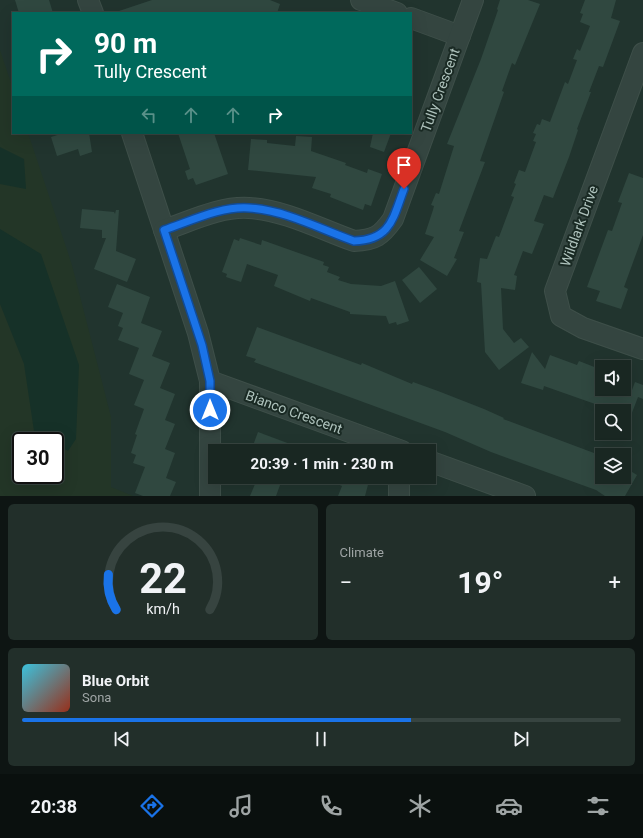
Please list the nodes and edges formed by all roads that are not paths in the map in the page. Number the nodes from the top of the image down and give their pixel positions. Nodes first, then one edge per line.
1 (88, 0) edge
2 (362, 0) edge
3 (473, 0) edge
4 (93, 12) edge
5 (393, 12) edge
6 (412, 18) edge
7 (460, 36) junction
8 (643, 53) edge
9 (132, 134) edge
10 (164, 230) junction
11 (643, 349) edge
12 (210, 381) junction
13 (381, 444) edge
14 (436, 464) edge
15 (399, 484) edge
16 (210, 496) edge
17 (399, 496) edge
18 (525, 496) edge

1 - 4 street
2 - 5 street
3 - 7 street, Tully Crescent
6 - 7 street
7 - 10 street, Tully Crescent
8 - 11 street, Wildlark Drive
9 - 10 street
10 - 12 street
12 - 13 street, Bianco Crescent
12 - 16 street
14 - 18 street
15 - 17 street

